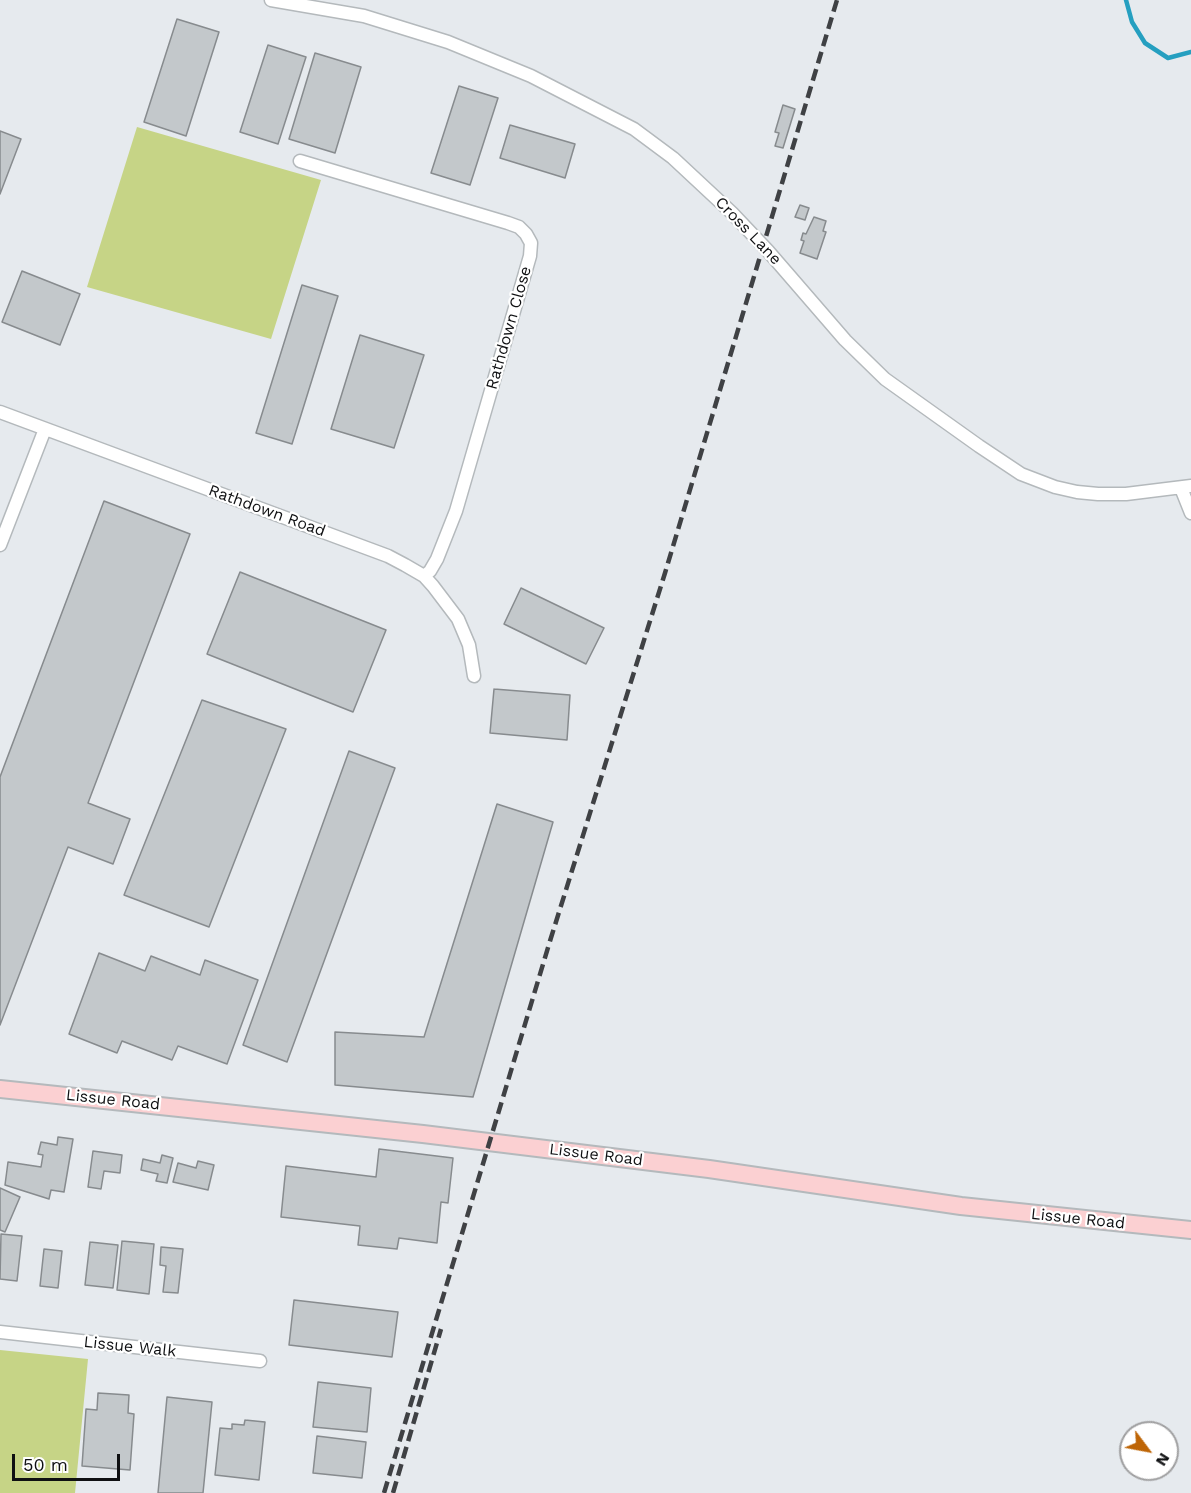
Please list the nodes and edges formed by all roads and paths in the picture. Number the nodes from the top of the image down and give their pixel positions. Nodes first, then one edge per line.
1 (271, 0) edge
2 (300, 161) dead end
3 (0, 412) edge
4 (45, 429) junction
5 (1186, 487) edge
6 (1191, 513) edge
7 (0, 545) edge
8 (424, 576) junction
9 (474, 676) dead end
10 (0, 1089) edge
11 (1191, 1230) edge
12 (0, 1332) edge
13 (260, 1361) dead end

1 - 5 street, Cross Lane
2 - 8 street, Rathdown Close
3 - 4 street, Rathdown Road
4 - 7 street
4 - 8 street, Rathdown Road
5 - 6 street
8 - 9 street, Rathdown Road
10 - 11 street, Lissue Road
12 - 13 street, Lissue Walk

